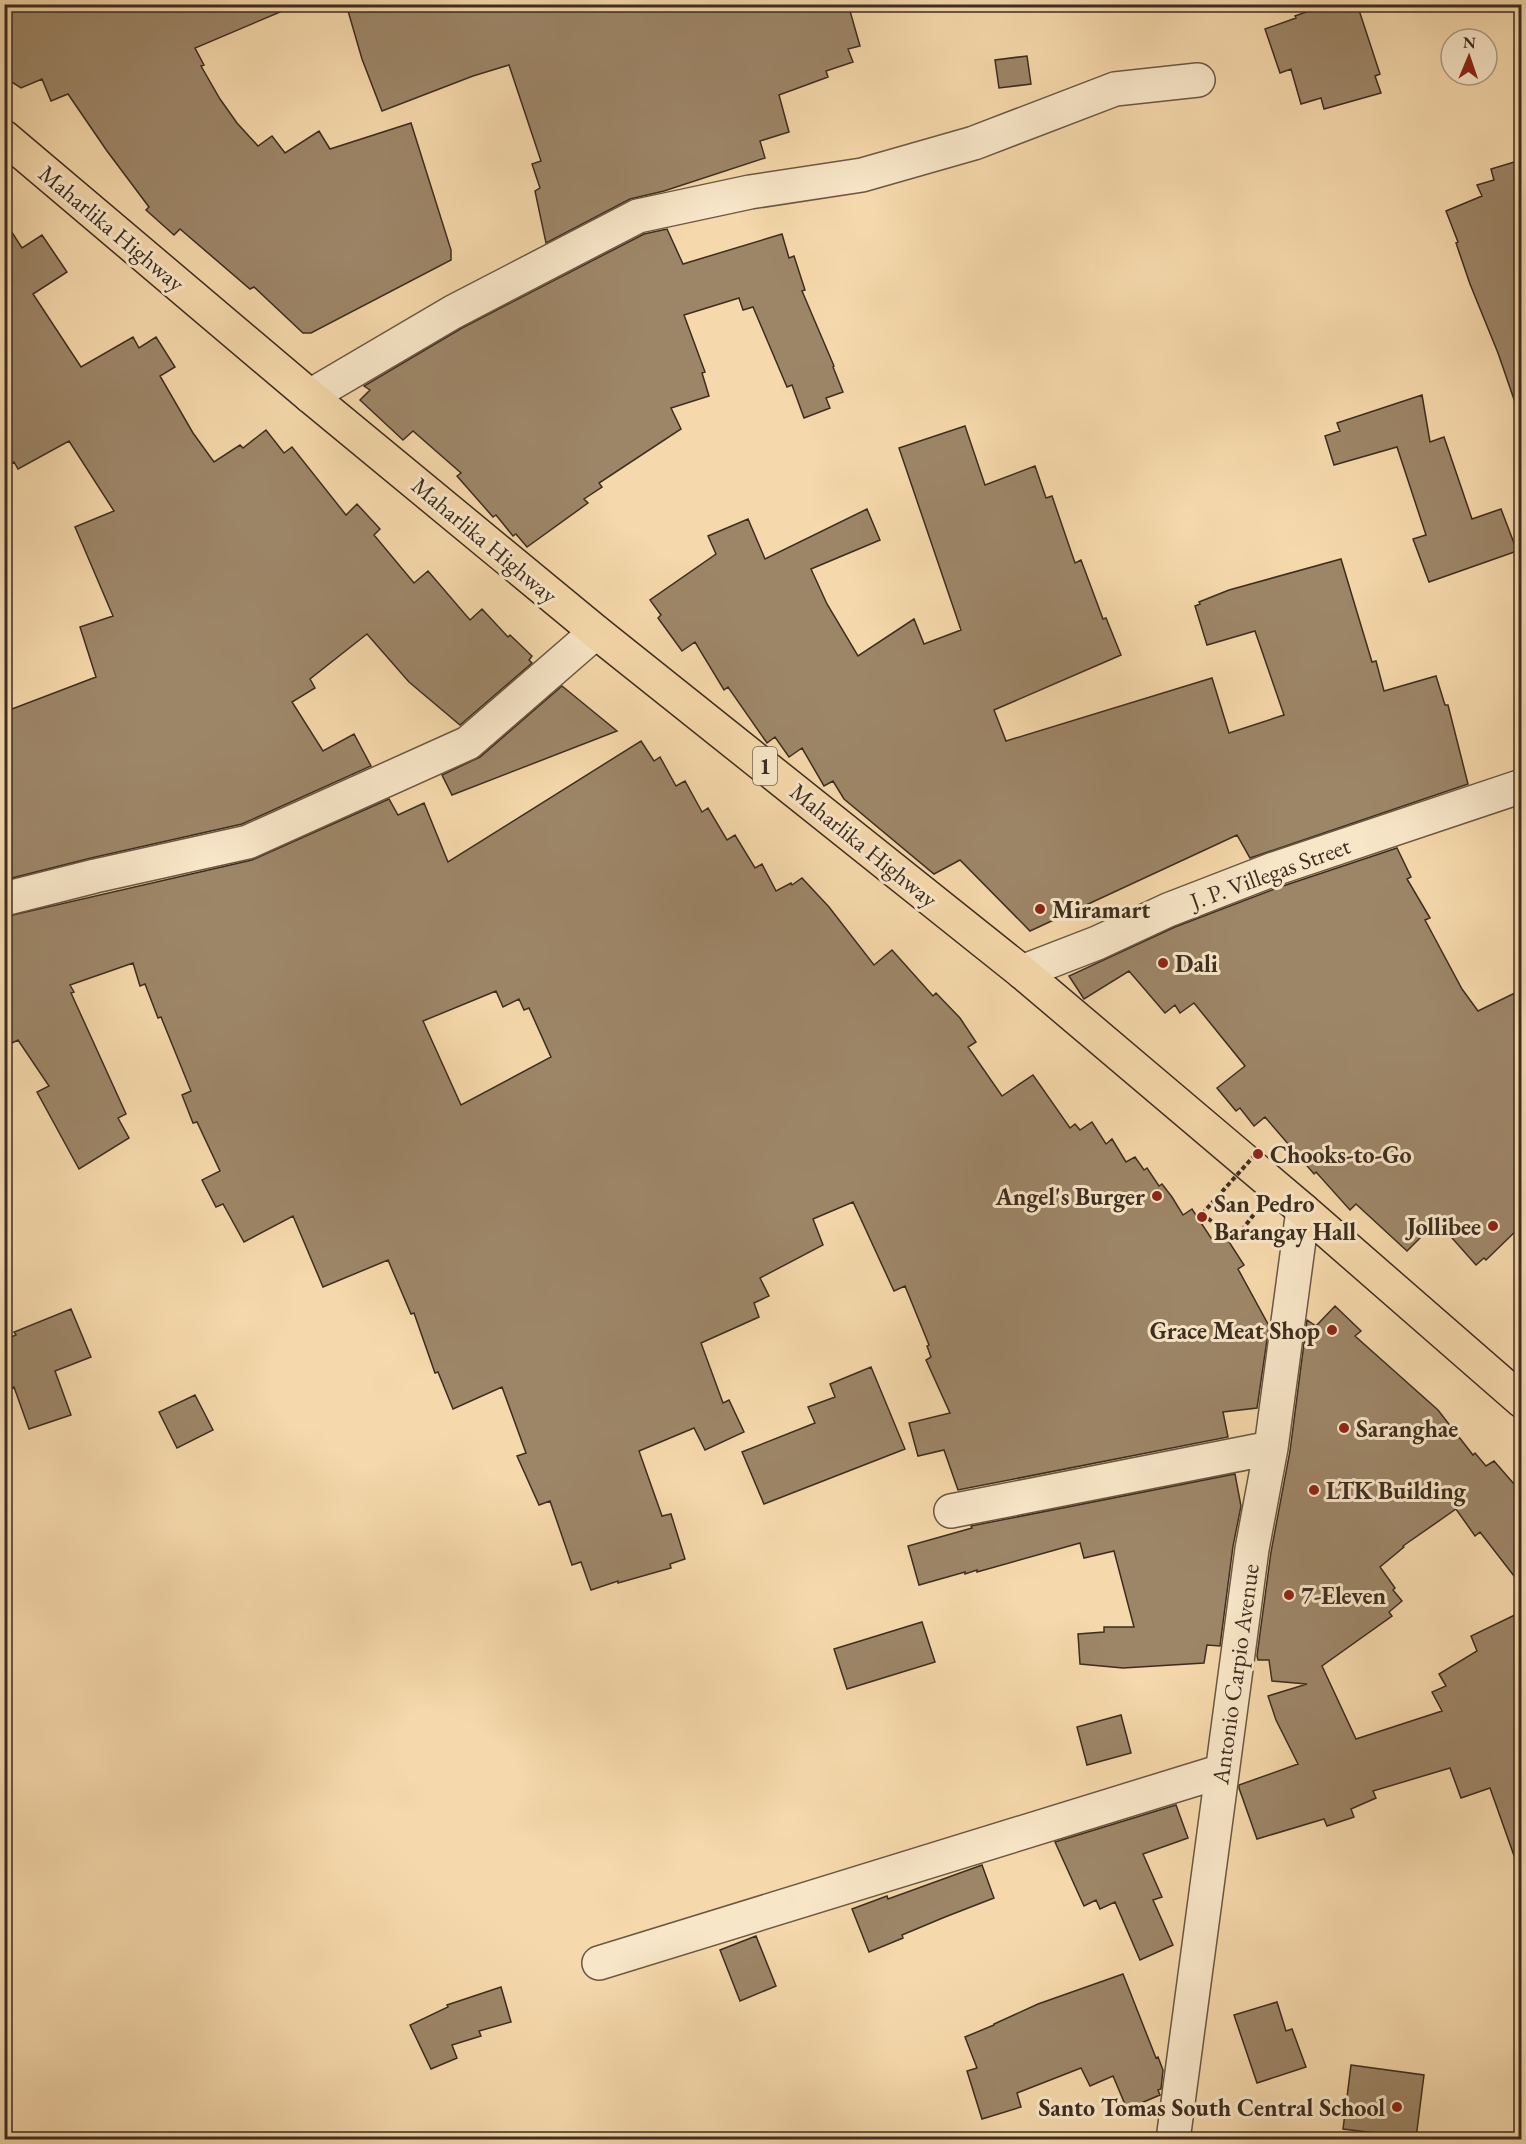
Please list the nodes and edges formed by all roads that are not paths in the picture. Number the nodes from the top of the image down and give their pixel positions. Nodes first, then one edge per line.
1 (1198, 80) dead end
2 (4, 137) edge
3 (310, 396) junction
4 (596, 632) junction
5 (1521, 786) edge
6 (4, 898) edge
7 (1022, 972) junction
8 (1304, 1210) junction
9 (1521, 1401) edge
10 (1271, 1448) junction
11 (951, 1511) dead end
12 (1222, 1771) junction
13 (599, 1964) dead end
14 (1173, 2139) edge

1 - 3 street
2 - 3 highway, Maharlika Highway / 1
3 - 4 highway, Maharlika Highway / 1
4 - 6 street
4 - 7 highway, Maharlika Highway / 1
5 - 7 street, J. P. Villegas Street
7 - 8 highway, Maharlika Highway / 1
8 - 9 highway, Maharlika Highway / 1
8 - 10 street, Antonio Carpio Avenue
10 - 11 street
10 - 12 street, Antonio Carpio Avenue
12 - 13 street
12 - 14 street, Antonio Carpio Avenue

